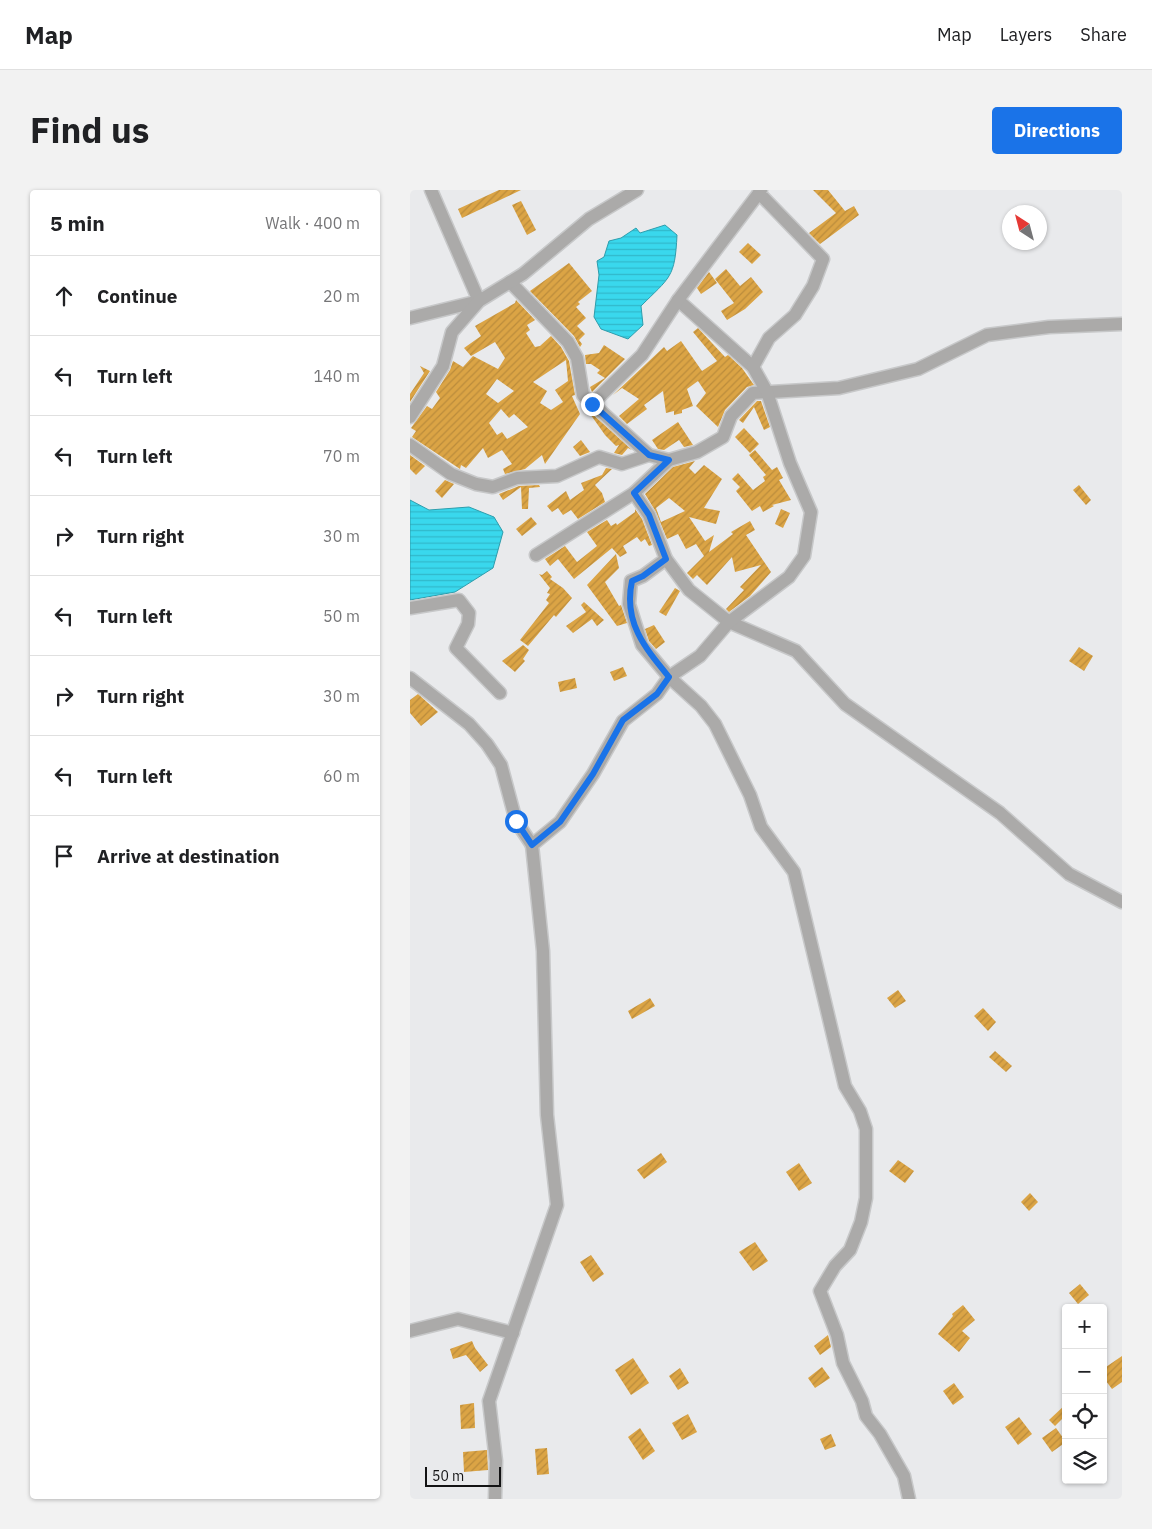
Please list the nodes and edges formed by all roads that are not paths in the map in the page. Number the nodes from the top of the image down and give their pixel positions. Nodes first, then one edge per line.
1 (431, 190) edge
2 (636, 190) edge
3 (760, 192) edge
4 (510, 282) junction
5 (678, 300) junction
6 (479, 301) junction
7 (410, 318) edge
8 (1122, 324) edge
9 (753, 367) junction
10 (767, 392) junction
11 (592, 404) junction
12 (410, 417) edge
13 (410, 445) edge
14 (649, 455) junction
15 (669, 460) junction
16 (634, 493) junction
17 (536, 555) dead end
18 (666, 559) junction
19 (410, 608) edge
20 (729, 622) junction
21 (669, 677) junction
22 (410, 678) edge
23 (500, 693) dead end
24 (532, 845) junction
25 (1122, 902) edge
26 (410, 1331) edge
27 (513, 1333) junction
28 (495, 1499) edge
29 (909, 1499) edge

1 - 6 street
2 - 4 street
3 - 5 street
3 - 9 street
4 - 6 street
4 - 11 street
5 - 9 street
5 - 11 street
6 - 7 street
6 - 12 street
8 - 10 street
9 - 10 street
10 - 15 street
10 - 20 street
11 - 14 street
13 - 14 street
14 - 15 street
15 - 16 street
16 - 17 street
16 - 18 street
18 - 20 street
18 - 21 street
19 - 23 street
20 - 21 street
20 - 25 street
21 - 24 street
21 - 29 street
22 - 24 street
24 - 27 street
26 - 27 street
27 - 28 street

